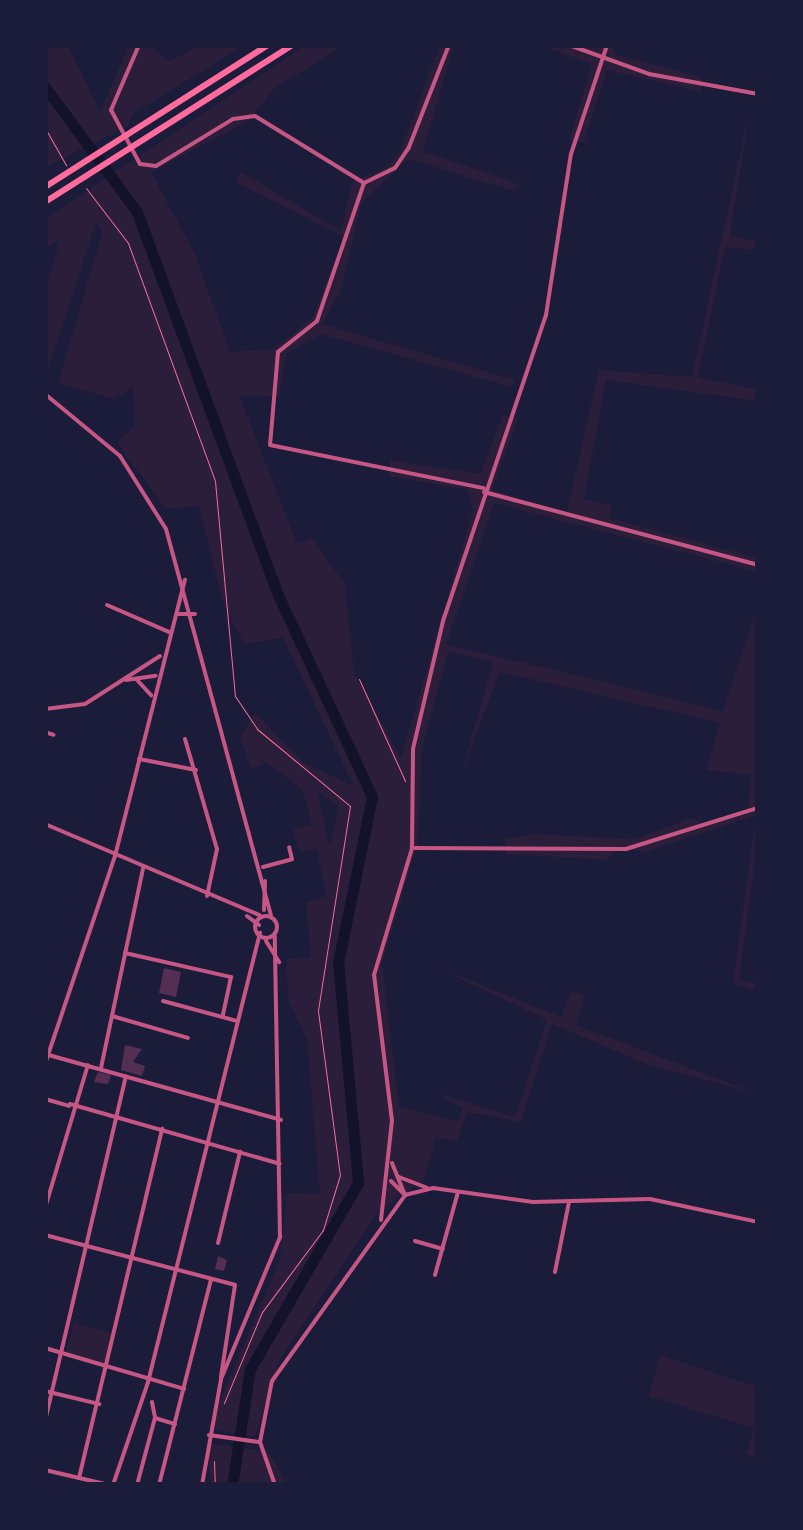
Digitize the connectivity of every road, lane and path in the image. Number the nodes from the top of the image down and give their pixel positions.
1 (139, 45) edge
2 (268, 45) edge
3 (292, 45) edge
4 (449, 45) edge
5 (569, 45) edge
6 (607, 45) edge
7 (603, 56) junction
8 (758, 94) edge
9 (45, 128) edge
10 (73, 179) junction
11 (364, 183) junction
12 (45, 186) edge
13 (45, 202) edge
14 (45, 394) edge
15 (58, 404) junction
16 (45, 406) edge
17 (485, 490) junction
18 (758, 565) edge
19 (185, 580) junction
20 (107, 605) dead end
21 (195, 614) junction
22 (172, 622) junction
23 (168, 632) junction
24 (163, 654) junction
25 (137, 671) junction
26 (156, 676) junction
27 (137, 680) junction
28 (359, 680) dead end
29 (121, 681) junction
30 (152, 698) junction
31 (45, 708) edge
32 (45, 732) edge
33 (54, 735) dead end
34 (185, 739) dead end
35 (139, 759) junction
36 (196, 770) junction
37 (413, 798) junction
38 (758, 808) edge
39 (45, 824) edge
40 (289, 846) dead end
41 (412, 848) junction
42 (115, 856) junction
43 (263, 867) junction
44 (144, 868) junction
45 (265, 876) junction
46 (207, 896) junction
47 (244, 914) junction
48 (261, 914) junction
49 (270, 915) junction
50 (259, 925) junction
51 (260, 934) junction
52 (274, 936) junction
53 (266, 941) junction
54 (125, 954) junction
55 (253, 958) junction
56 (281, 965) junction
57 (163, 1001) dead end
58 (112, 1016) junction
59 (223, 1016) junction
60 (237, 1021) junction
61 (188, 1038) dead end
62 (46, 1054) edge
63 (45, 1064) edge
64 (88, 1065) junction
65 (101, 1068) junction
66 (126, 1076) junction
67 (45, 1099) edge
68 (216, 1100) junction
69 (70, 1105) junction
70 (121, 1118) junction
71 (280, 1120) junction
72 (162, 1129) junction
73 (205, 1141) junction
74 (240, 1152) junction
75 (392, 1162) junction
76 (280, 1164) junction
77 (398, 1174) junction
78 (390, 1176) junction
79 (427, 1188) junction
80 (458, 1192) junction
81 (405, 1195) junction
82 (568, 1202) junction
83 (45, 1208) edge
84 (380, 1220) junction
85 (758, 1222) edge
86 (45, 1235) edge
87 (415, 1242) dead end
88 (218, 1243) dead end
89 (442, 1248) junction
90 (90, 1249) junction
91 (131, 1262) junction
92 (176, 1271) junction
93 (556, 1272) dead end
94 (436, 1276) dead end
95 (211, 1279) junction
96 (45, 1348) edge
97 (62, 1353) junction
98 (107, 1368) junction
99 (221, 1378) junction
100 (148, 1382) junction
101 (184, 1389) junction
102 (45, 1391) edge
103 (52, 1392) junction
104 (152, 1402) dead end
105 (99, 1404) junction
106 (155, 1418) junction
107 (212, 1421) junction
108 (45, 1422) edge
109 (176, 1424) junction
110 (210, 1435) junction
111 (260, 1442) junction
112 (213, 1447) dead end
113 (45, 1470) edge
114 (79, 1478) junction
115 (271, 1478) junction
116 (111, 1485) edge
117 (137, 1485) edge
118 (159, 1485) edge
119 (202, 1485) edge
120 (214, 1485) edge
121 (266, 1485) edge
122 (276, 1485) edge

1 - 11 street
2 - 10 highway
3 - 10 highway
4 - 11 street
5 - 7 street
6 - 7 street
7 - 8 street
7 - 17 street
9 - 10 path
10 - 12 highway
10 - 13 highway
10 - 107 path
11 - 17 street
14 - 15 street
15 - 16 street
15 - 19 street
17 - 18 street
17 - 37 street
19 - 21 street
19 - 22 street
20 - 23 street
21 - 22 street
21 - 43 street
22 - 23 street
23 - 24 street
24 - 25 street
24 - 26 street
25 - 26 street
25 - 29 street
26 - 27 street
26 - 30 street
27 - 29 street
27 - 30 street
28 - 37 path
29 - 31 street
30 - 35 street
32 - 33 street
34 - 36 street
35 - 36 street
35 - 42 street
36 - 46 street
37 - 41 street
38 - 41 street
39 - 42 street
40 - 43 street
41 - 75 street
42 - 44 street
42 - 62 street
43 - 45 street
44 - 46 street
44 - 54 street
45 - 48 street
45 - 49 street
46 - 47 street
47 - 48 street
47 - 50 street
48 - 49 street
48 - 50 street
49 - 52 street
50 - 51 street
51 - 53 street
51 - 55 street
52 - 53 street
52 - 56 street
53 - 55 street
53 - 56 street
54 - 58 street
54 - 59 street
55 - 60 street
56 - 71 street
57 - 59 street
58 - 61 street
58 - 65 street
59 - 60 street
60 - 68 street
62 - 63 street
62 - 64 street
64 - 65 street
64 - 69 street
65 - 66 street
66 - 68 street
66 - 70 street
67 - 69 street
68 - 71 street
68 - 73 street
69 - 70 street
69 - 83 street
70 - 72 street
70 - 90 street
71 - 76 street
72 - 73 street
72 - 91 street
73 - 74 street
73 - 92 street
74 - 76 street
74 - 88 street
75 - 77 street
75 - 78 street
76 - 99 street
77 - 79 street
77 - 81 street
78 - 81 street
78 - 84 street
79 - 80 street
79 - 81 street
80 - 82 street
80 - 89 street
81 - 84 street
82 - 85 street
82 - 93 street
84 - 111 street
86 - 90 street
87 - 89 street
89 - 94 street
90 - 91 street
90 - 97 street
91 - 92 street
91 - 98 street
92 - 95 street
92 - 100 street
95 - 99 street
95 - 101 street
96 - 97 street
97 - 98 street
97 - 103 street
98 - 100 street
98 - 105 street
99 - 107 street
100 - 101 street
100 - 116 street
101 - 109 street
102 - 103 street
103 - 105 street
103 - 108 street
104 - 106 street
105 - 114 street
106 - 109 street
106 - 117 street
107 - 110 street
109 - 118 street
110 - 111 street
110 - 119 street
111 - 115 street
112 - 120 path
113 - 114 street
114 - 116 street
115 - 121 street
115 - 122 street

